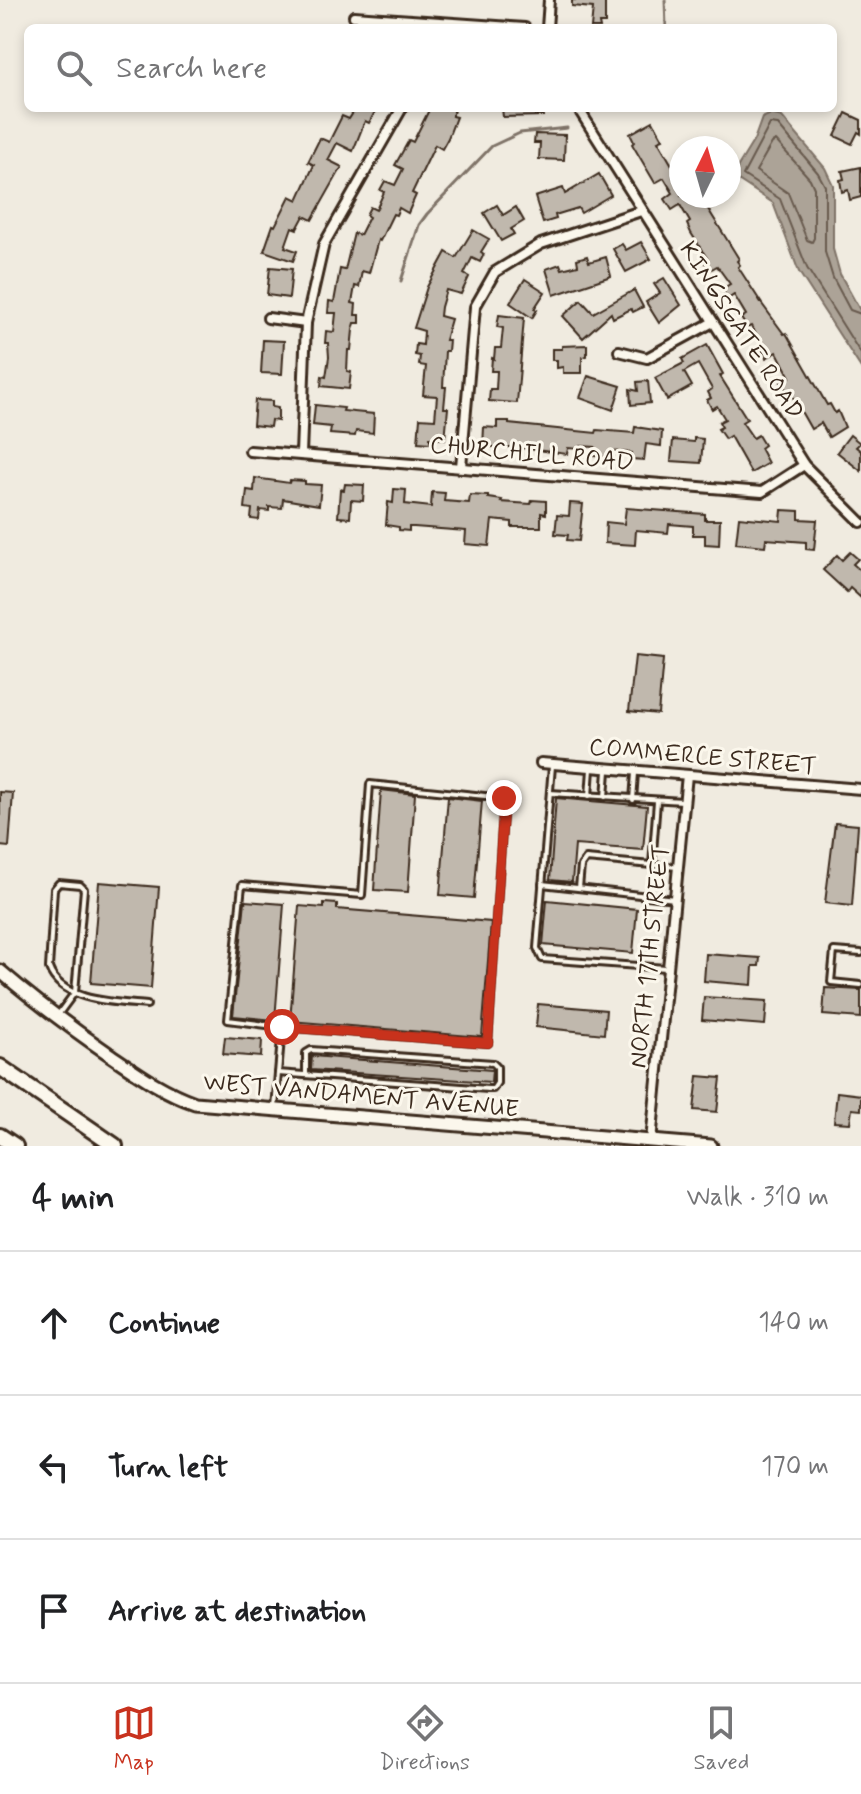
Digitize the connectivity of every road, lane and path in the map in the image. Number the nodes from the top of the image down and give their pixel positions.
1 (549, 0) edge
2 (354, 16) dead end
3 (411, 24) edge
4 (547, 24) edge
5 (400, 112) edge
6 (580, 112) edge
7 (641, 211) junction
8 (268, 318) dead end
9 (713, 322) junction
10 (306, 323) junction
11 (619, 351) dead end
12 (250, 451) dead end
13 (301, 454) junction
14 (804, 465) junction
15 (461, 467) junction
16 (861, 522) edge
17 (541, 763) dead end
18 (552, 764) junction
19 (591, 767) junction
20 (607, 768) junction
21 (635, 771) junction
22 (687, 775) junction
23 (861, 789) edge
24 (550, 793) junction
25 (589, 796) junction
26 (605, 797) junction
27 (633, 800) junction
28 (657, 801) junction
29 (684, 801) junction
30 (652, 865) junction
31 (678, 867) junction
32 (542, 884) junction
33 (579, 888) junction
34 (675, 899) junction
35 (861, 953) edge
36 (668, 968) junction
37 (0, 971) edge
38 (861, 985) edge
39 (75, 992) junction
40 (147, 1005) dead end
41 (56, 1017) junction
42 (282, 1027) junction
43 (0, 1054) edge
44 (0, 1067) edge
45 (278, 1073) junction
46 (306, 1075) junction
47 (39, 1094) junction
48 (275, 1111) junction
49 (0, 1136) edge
50 (651, 1141) junction
51 (604, 1142) edge
52 (15, 1146) edge
53 (115, 1146) edge
54 (711, 1146) edge

1 - 4 street
2 - 3 street
5 - 10 street
6 - 7 street, KINGSGATE ROAD
7 - 9 street, KINGSGATE ROAD
7 - 15 street
8 - 10 street
9 - 11 street
9 - 14 street, KINGSGATE ROAD
10 - 13 street
12 - 13 street, CHURCHILL ROAD
13 - 15 street, CHURCHILL ROAD
14 - 15 street, CHURCHILL ROAD
14 - 16 street, KINGSGATE ROAD
17 - 18 street, COMMERCE STREET
18 - 19 street, COMMERCE STREET
18 - 24 lane
19 - 20 street, COMMERCE STREET
19 - 25 lane
20 - 21 street, COMMERCE STREET
20 - 26 lane
21 - 22 street, COMMERCE STREET
21 - 27 lane
22 - 23 street, COMMERCE STREET
22 - 29 street, NORTH 17TH STREET
24 - 25 lane
24 - 32 lane
25 - 26 lane
26 - 27 lane
27 - 28 lane
28 - 29 lane
28 - 30 lane
29 - 31 street, NORTH 17TH STREET
30 - 31 lane
30 - 33 lane
31 - 34 street, NORTH 17TH STREET
32 - 33 lane
32 - 36 lane
33 - 34 lane
34 - 36 street, NORTH 17TH STREET
35 - 38 lane
36 - 50 street, NORTH 17TH STREET
37 - 41 street, WEST VANDAMENT AVENUE
39 - 39 lane
39 - 40 lane
39 - 41 lane
41 - 48 street, WEST VANDAMENT AVENUE
42 - 42 lane
42 - 45 lane
43 - 47 highway
44 - 47 highway
45 - 46 lane
45 - 48 lane
46 - 46 lane
47 - 53 highway
48 - 51 street, WEST VANDAMENT AVENUE
49 - 52 highway
50 - 51 street, WEST VANDAMENT AVENUE
50 - 54 street, WEST VANDAMENT AVENUE

